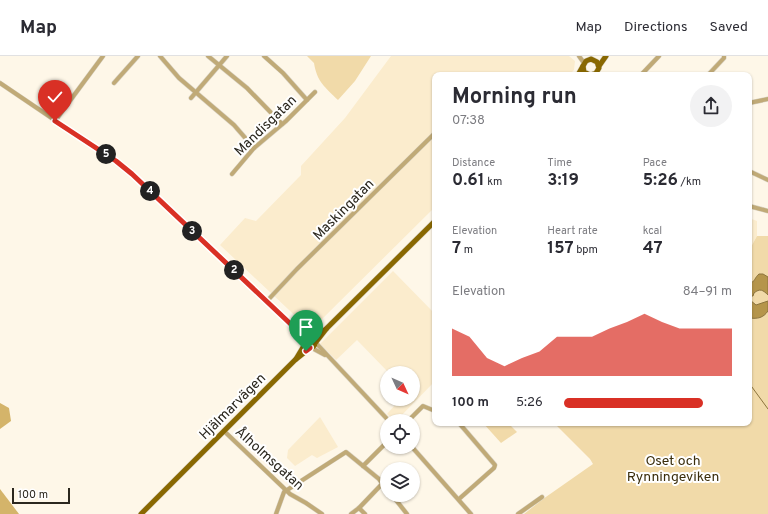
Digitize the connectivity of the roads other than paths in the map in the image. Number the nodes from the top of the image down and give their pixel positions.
1 (103, 56) edge
2 (138, 56) edge
3 (160, 56) edge
4 (208, 56) edge
5 (227, 56) edge
6 (264, 56) edge
7 (579, 56) edge
8 (599, 56) edge
9 (606, 56) edge
10 (659, 56) edge
11 (724, 56) edge
12 (590, 58) edge
13 (219, 65) junction
14 (583, 65) junction
15 (599, 70) edge
16 (580, 72) edge
17 (584, 72) edge
18 (644, 72) edge
19 (711, 72) edge
20 (0, 83) edge
21 (114, 83) dead end
22 (315, 92) dead end
23 (196, 93) junction
24 (191, 98) dead end
25 (768, 99) edge
26 (307, 100) junction
27 (752, 102) edge
28 (55, 121) junction
29 (282, 124) junction
30 (432, 136) edge
31 (254, 148) junction
32 (752, 172) edge
33 (232, 174) dead end
34 (768, 180) edge
35 (752, 207) edge
36 (768, 211) edge
37 (432, 224) edge
38 (266, 301) junction
39 (298, 331) junction
40 (313, 341) junction
41 (305, 343) junction
42 (311, 348) junction
43 (326, 355) junction
44 (295, 360) junction
45 (432, 410) edge
46 (382, 414) edge
47 (415, 414) edge
48 (462, 426) edge
49 (224, 431) junction
50 (380, 449) edge
51 (418, 454) edge
52 (363, 466) junction
53 (380, 481) edge
54 (380, 486) edge
55 (286, 490) junction
56 (542, 497) dead end
57 (459, 499) junction
58 (398, 502) edge
59 (359, 508) junction
60 (141, 514) edge
61 (276, 514) edge
62 (322, 514) edge
63 (351, 514) edge
64 (365, 514) edge
65 (408, 514) edge
66 (471, 514) edge
67 (518, 514) edge

1 - 28 street
2 - 21 street
3 - 23 street
4 - 13 street
5 - 13 street
6 - 26 street
7 - 14 street
8 - 12 main road
9 - 15 main road
10 - 18 street
11 - 19 street
12 - 14 main road
12 - 15 main road
13 - 23 street
13 - 29 street
14 - 16 main road
14 - 17 main road
20 - 28 street
22 - 26 street, Mandisgatan
23 - 24 street
23 - 31 street
25 - 27 street
26 - 29 street, Mandisgatan
28 - 38 street
29 - 31 street, Mandisgatan
30 - 38 street, Maskingatan
31 - 33 street, Mandisgatan
32 - 34 street
35 - 36 street
37 - 40 main road
38 - 39 street
39 - 40 street
39 - 41 street
40 - 41 main road
40 - 42 main road
40 - 43 street
41 - 42 main road
41 - 44 main road, Hjälmarvägen
42 - 43 street
42 - 44 main road, Hjälmarvägen
43 - 46 street
44 - 49 main road, Hjälmarvägen
45 - 47 street
48 - 57 street
49 - 55 street, Ålholmsgatan
49 - 60 main road, Hjälmarvägen
50 - 52 street
51 - 57 street
52 - 53 street
52 - 55 street
54 - 59 street
55 - 61 street
55 - 62 street, Ålholmsgatan
56 - 67 street
57 - 66 street
58 - 65 street
59 - 63 street
59 - 64 street

